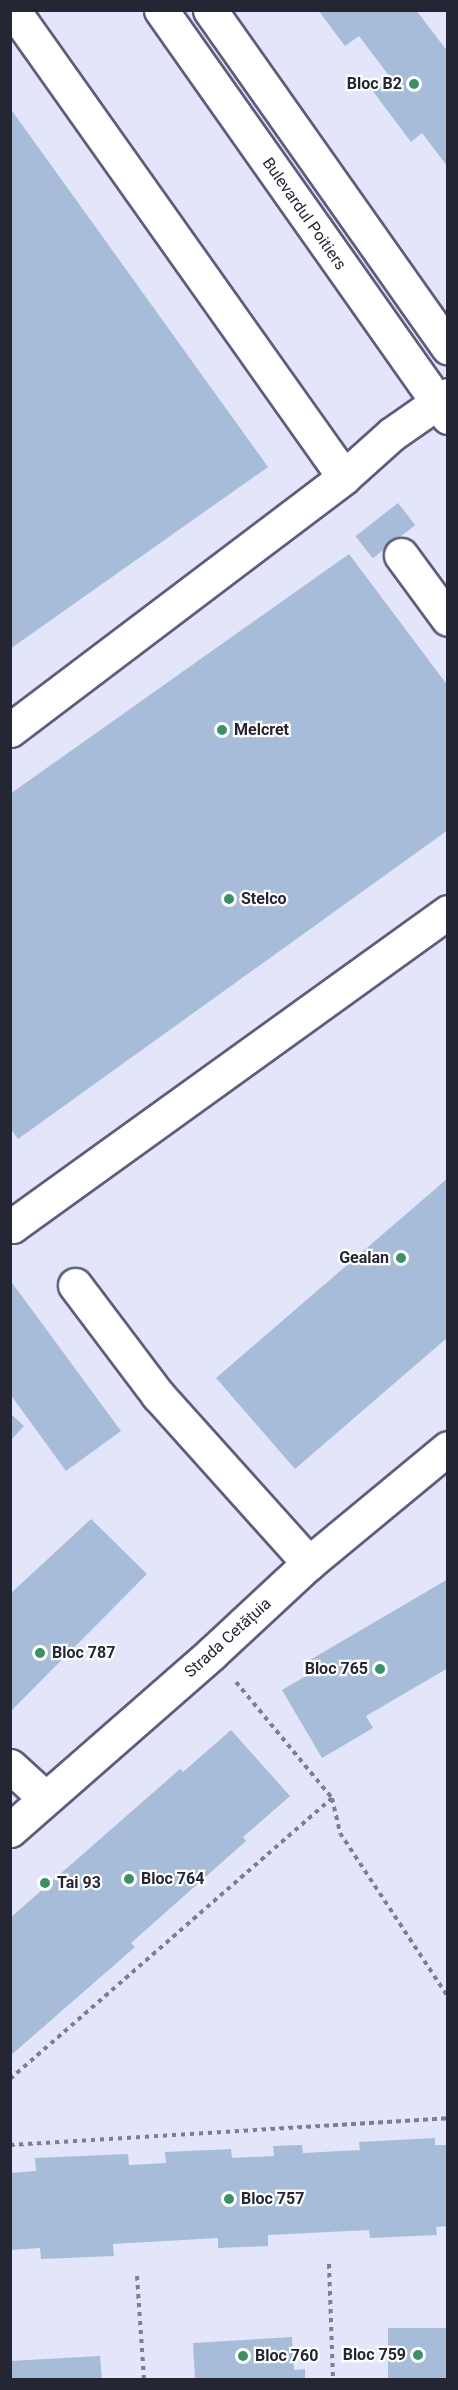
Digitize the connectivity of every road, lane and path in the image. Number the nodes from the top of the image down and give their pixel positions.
1 (13, 10) edge
2 (161, 10) edge
3 (210, 10) edge
4 (447, 347) edge
5 (444, 404) edge
6 (344, 477) junction
7 (401, 555) dead end
8 (447, 619) edge
9 (10, 730) edge
10 (447, 912) edge
11 (10, 1224) edge
12 (75, 1285) dead end
13 (447, 1448) edge
14 (309, 1563) junction
15 (212, 1653) junction
16 (10, 1766) edge
17 (45, 1798) junction
18 (332, 1798) junction
19 (10, 1830) edge
20 (447, 1997) edge
21 (10, 2079) edge
22 (447, 2118) edge
23 (10, 2145) edge
24 (329, 2264) dead end
25 (137, 2276) dead end
26 (144, 2379) edge
27 (333, 2379) edge

1 - 6 main road
2 - 5 main road, Bulevardul Poitiers
3 - 4 main road
5 - 6 main road
6 - 9 main road
7 - 8 main road
10 - 11 main road
12 - 14 main road
13 - 14 main road, Strada Cetățuia
14 - 15 main road, Strada Cetățuia
15 - 17 main road, Strada Cetățuia
15 - 18 path
16 - 17 main road
17 - 19 main road, Strada Cetățuia
18 - 20 path
18 - 21 path
22 - 23 path
24 - 27 path
25 - 26 path

